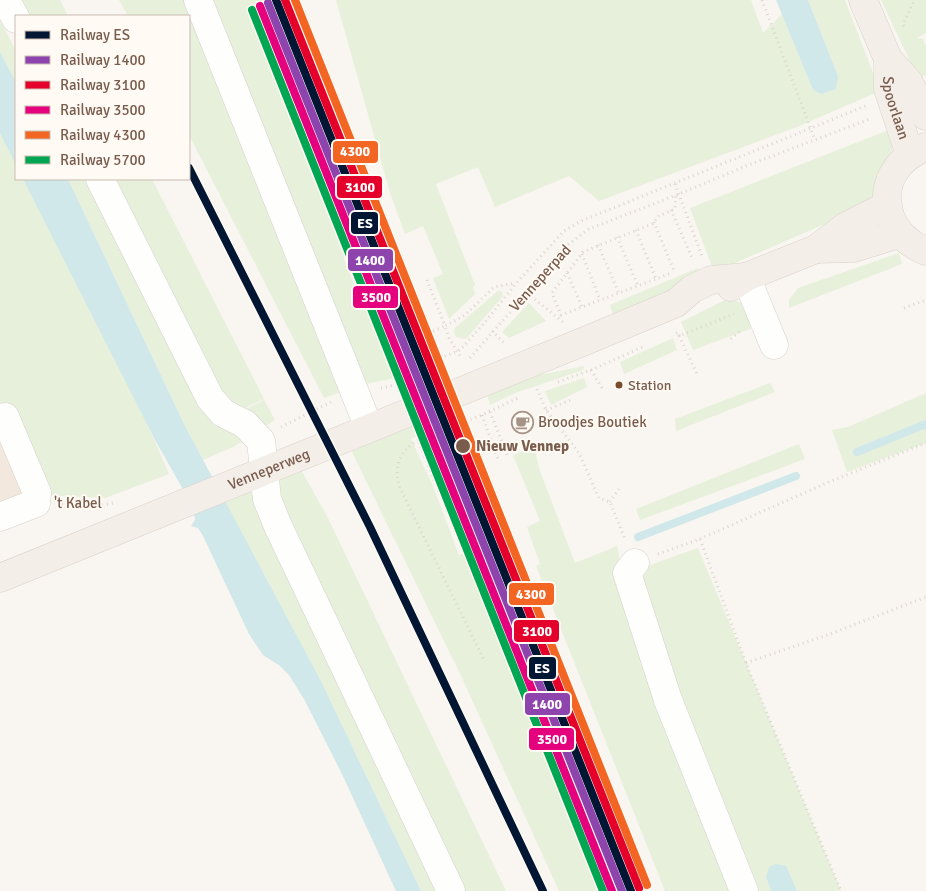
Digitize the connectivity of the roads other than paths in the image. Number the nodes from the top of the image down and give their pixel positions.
1 (6, 0) edge
2 (198, 0) edge
3 (863, 0) edge
4 (15, 17) edge
5 (888, 60) junction
6 (926, 116) edge
7 (918, 150) edge
8 (101, 180) edge
9 (888, 206) junction
10 (900, 234) junction
11 (816, 249) junction
12 (926, 252) edge
13 (746, 277) junction
14 (676, 303) junction
15 (774, 346) dead end
16 (5, 417) dead end
17 (369, 428) junction
18 (255, 474) junction
19 (0, 517) edge
20 (635, 563) road end
21 (0, 578) edge
22 (451, 891) edge
23 (744, 891) edge

1 - 4 street
2 - 17 street
3 - 5 main road, Spoorlaan
5 - 6 main road, Spoorlaan
5 - 7 main road, Spoorlaan
7 - 9 main road
8 - 18 street
9 - 10 main road
9 - 11 main road, Venneperweg
10 - 11 main road, Venneperweg
10 - 12 main road
11 - 13 main road, Venneperweg
13 - 14 main road, Venneperweg
13 - 14 main road, Venneperweg
13 - 15 street
14 - 17 main road, Venneperweg
16 - 19 street, 't Kabel
17 - 18 main road, Venneperweg
18 - 21 main road, Venneperweg
18 - 22 street
20 - 23 street

